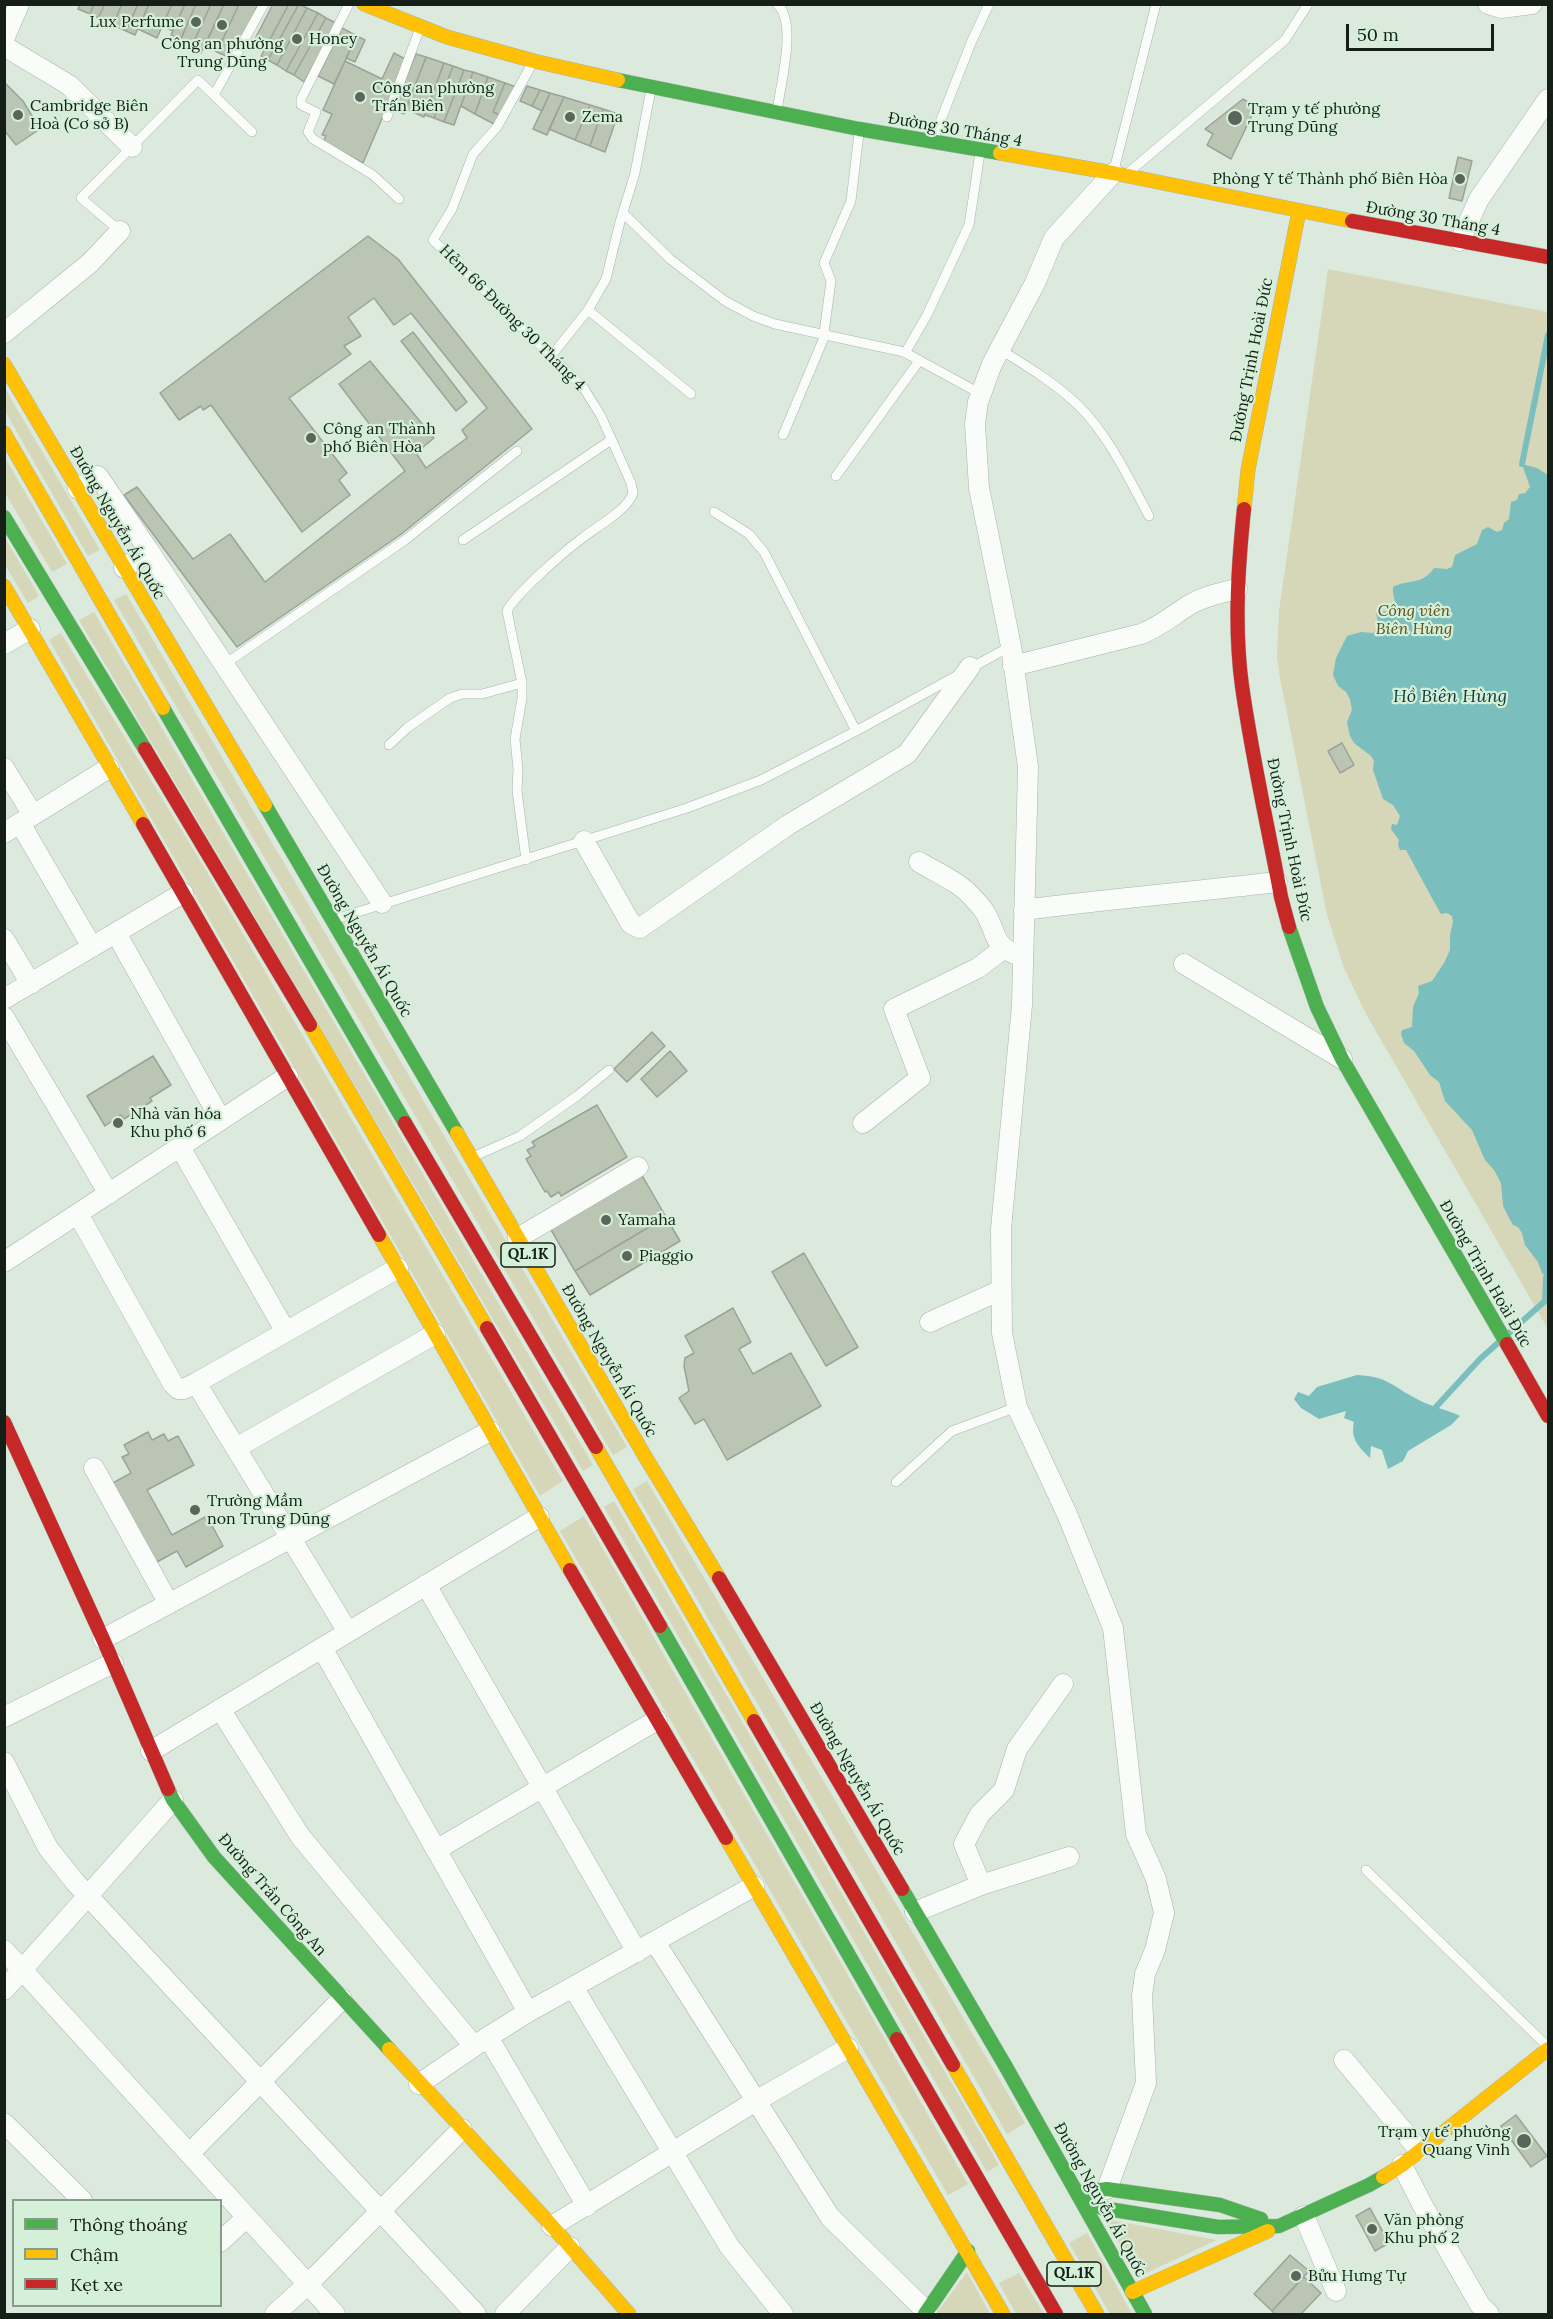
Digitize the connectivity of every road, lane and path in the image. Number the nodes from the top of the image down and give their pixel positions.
1 (19, 4) edge
2 (264, 4) edge
3 (349, 4) edge
4 (364, 4) edge
5 (777, 4) edge
6 (989, 4) edge
7 (1156, 4) edge
8 (1308, 4) edge
9 (1488, 4) edge
10 (1533, 4) edge
11 (1546, 4) edge
12 (420, 28) junction
13 (4, 39) edge
14 (4, 46) edge
15 (534, 61) junction
16 (651, 88) junction
17 (214, 95) junction
18 (1548, 99) edge
19 (776, 113) junction
20 (387, 117) dead end
21 (859, 129) junction
22 (252, 132) dead end
23 (932, 143) junction
24 (132, 147) junction
25 (981, 151) junction
26 (1119, 174) junction
27 (399, 199) dead end
28 (1299, 211) junction
29 (623, 213) junction
30 (120, 231) joint
31 (1461, 241) junction
32 (1548, 257) edge
33 (588, 310) junction
34 (4, 333) edge
35 (824, 334) junction
36 (999, 349) junction
37 (905, 353) junction
38 (552, 355) junction
39 (920, 361) junction
40 (4, 364) edge
41 (691, 394) dead end
42 (981, 394) junction
43 (4, 433) edge
44 (783, 435) dead end
45 (611, 440) junction
46 (517, 451) dead end
47 (836, 476) dead end
48 (78, 489) junction
49 (714, 512) dead end
50 (1149, 516) dead end
51 (4, 517) edge
52 (463, 540) dead end
53 (149, 551) junction
54 (124, 568) junction
55 (4, 586) edge
56 (1237, 589) junction
57 (90, 591) junction
58 (50, 616) junction
59 (4, 644) edge
60 (1011, 646) junction
61 (225, 664) junction
62 (1013, 666) junction
63 (970, 667) junction
64 (522, 683) junction
65 (856, 731) junction
66 (389, 745) dead end
67 (4, 768) edge
68 (109, 768) junction
69 (19, 824) edge
70 (584, 841) junction
71 (526, 860) junction
72 (919, 862) dead end
73 (1277, 882) junction
74 (183, 893) junction
75 (382, 903) junction
76 (1024, 910) junction
77 (333, 920) junction
78 (117, 933) junction
79 (4, 939) edge
80 (92, 947) junction
81 (1004, 949) junction
82 (1023, 958) junction
83 (1184, 964) dead end
84 (31, 984) junction
85 (4, 999) edge
86 (4, 1017) edge
87 (1342, 1059) junction
88 (609, 1070) dead end
89 (288, 1076) junction
90 (221, 1120) junction
91 (863, 1123) dead end
92 (180, 1147) junction
93 (472, 1158) junction
94 (638, 1167) dead end
95 (109, 1194) junction
96 (78, 1214) junction
97 (518, 1238) junction
98 (4, 1262) edge
99 (398, 1268) junction
100 (1001, 1290) junction
101 (930, 1322) dead end
102 (286, 1332) junction
103 (435, 1334) junction
104 (196, 1383) junction
105 (1017, 1407) junction
106 (1548, 1416) edge
107 (4, 1422) edge
108 (490, 1431) junction
109 (236, 1448) junction
110 (94, 1468) dead end
111 (896, 1482) dead end
112 (598, 1485) junction
113 (544, 1514) junction
114 (291, 1538) junction
115 (426, 1585) junction
116 (169, 1604) junction
117 (348, 1632) junction
118 (103, 1639) junction
119 (322, 1648) junction
120 (113, 1663) junction
121 (1063, 1683) dead end
122 (220, 1709) junction
123 (4, 1717) edge
124 (657, 1720) junction
125 (151, 1751) junction
126 (4, 1762) edge
127 (542, 1787) junction
128 (173, 1800) junction
129 (436, 1850) junction
130 (1070, 1857) dead end
131 (1366, 1870) dead end
132 (981, 1885) junction
133 (754, 1886) junction
134 (89, 1897) junction
135 (915, 1912) junction
136 (655, 1942) junction
137 (4, 1950) edge
138 (637, 1952) junction
139 (23, 1971) junction
140 (573, 1987) junction
141 (4, 1990) edge
142 (342, 1999) junction
143 (528, 2012) junction
144 (481, 2041) junction
145 (848, 2048) junction
146 (1548, 2048) edge
147 (1344, 2060) dead end
148 (260, 2081) junction
149 (419, 2084) junction
150 (756, 2101) junction
151 (4, 2123) edge
152 (462, 2129) junction
153 (1419, 2150) junction
154 (673, 2153) junction
155 (189, 2154) junction
156 (1402, 2165) junction
157 (1107, 2189) junction
158 (1072, 2195) junction
159 (81, 2199) edge
160 (587, 2206) junction
161 (380, 2212) junction
162 (1035, 2215) junction
163 (1304, 2216) junction
164 (247, 2217) junction
165 (552, 2226) junction
166 (1279, 2226) junction
167 (1003, 2233) junction
168 (222, 2240) edge
169 (570, 2247) junction
170 (973, 2249) junction
171 (307, 2285) junction
172 (1335, 2290) dead end
173 (1132, 2292) junction
174 (926, 2313) edge
175 (274, 2314) edge
176 (335, 2314) edge
177 (476, 2314) edge
178 (505, 2314) edge
179 (629, 2314) edge
180 (783, 2314) edge
181 (1004, 2314) edge
182 (1056, 2314) edge
183 (1097, 2314) edge
184 (1145, 2314) edge
185 (1489, 2314) edge

1 - 13 street
2 - 17 lane
3 - 27 lane
4 - 12 main road, Đường 30 Tháng 4
5 - 19 lane
6 - 23 lane
7 - 26 lane
8 - 26 lane
9 - 10 street
10 - 11 street
12 - 15 main road, Đường 30 Tháng 4
12 - 20 lane
14 - 24 street
15 - 16 main road, Đường 30 Tháng 4
15 - 38 lane, Hẻm 66 Đường 30 Tháng 4
16 - 19 main road, Đường 30 Tháng 4
16 - 29 lane
17 - 22 lane
17 - 24 lane
18 - 31 street
19 - 21 main road, Đường 30 Tháng 4
21 - 23 main road, Đường 30 Tháng 4
21 - 35 lane
23 - 25 main road, Đường 30 Tháng 4
24 - 30 lane
25 - 26 main road, Đường 30 Tháng 4
25 - 37 lane
26 - 28 main road, Đường 30 Tháng 4
26 - 36 street
28 - 31 main road, Đường 30 Tháng 4
28 - 56 main road, Đường Trịnh Hoài Đức
29 - 33 lane
29 - 35 lane
30 - 34 street
31 - 32 main road, Đường 30 Tháng 4
33 - 38 lane
33 - 41 lane
35 - 37 lane
35 - 44 lane
36 - 42 street
36 - 50 lane
37 - 39 lane
38 - 45 lane, Hẻm 66 Đường 30 Tháng 4
39 - 42 lane
39 - 47 lane
40 - 48 main road, Đường Nguyễn Ái Quốc / QL.1K
42 - 60 street
43 - 57 main road, QL.1K
45 - 52 lane
45 - 64 lane, Hẻm 66 Đường 30 Tháng 4
46 - 61 lane
48 - 53 street
48 - 54 main road, Đường Nguyễn Ái Quốc / QL.1K
49 - 65 lane
51 - 58 main road, QL.1K
53 - 54 street
53 - 61 street
54 - 57 main road
54 - 77 main road, Đường Nguyễn Ái Quốc / QL.1K
55 - 58 main road, QL.1K
56 - 62 street
56 - 73 main road, Đường Trịnh Hoài Đức
57 - 112 main road, QL.1K
58 - 59 street
58 - 68 main road, QL.1K
58 - 112 main road, QL.1K
60 - 62 street
60 - 63 lane
61 - 75 street
62 - 76 street
63 - 65 lane
63 - 70 street
64 - 66 lane
64 - 71 lane, Hẻm 66 Đường 30 Tháng 4
65 - 70 lane
67 - 69 street
68 - 69 street
68 - 74 main road, QL.1K
69 - 80 street
70 - 71 lane
71 - 75 lane
72 - 81 street
73 - 76 street
73 - 87 main road, Đường Trịnh Hoài Đức
74 - 78 street
74 - 89 main road, QL.1K
75 - 77 lane
76 - 82 street
77 - 93 main road, Đường Nguyễn Ái Quốc / QL.1K
78 - 80 street
78 - 90 street
79 - 84 street
80 - 84 street
81 - 82 street
81 - 91 street
82 - 100 street
83 - 87 street
84 - 85 street
86 - 95 street
87 - 106 main road, Đường Trịnh Hoài Đức
88 - 93 lane
89 - 90 street
89 - 99 main road, QL.1K
90 - 92 street
92 - 95 street
92 - 102 street
93 - 97 main road, Đường Nguyễn Ái Quốc / QL.1K
94 - 97 street
95 - 96 street
96 - 98 street
96 - 104 street
97 - 135 main road, Đường Nguyễn Ái Quốc / QL.1K
99 - 102 street
99 - 103 main road, QL.1K
100 - 101 street
100 - 105 street
102 - 104 street
103 - 108 main road, QL.1K
103 - 109 street
104 - 109 street
105 - 111 lane
105 - 157 street
107 - 118 main road, Đường Trần Công An
108 - 113 main road, QL.1K
108 - 114 street
109 - 114 street
110 - 116 street
112 - 162 main road, QL.1K
112 - 167 main road, QL.1K
113 - 115 street
113 - 124 main road, QL.1K
114 - 116 street
114 - 117 street
115 - 117 street
115 - 127 street
116 - 118 street
117 - 119 street
118 - 120 main road, Đường Trần Công An
119 - 122 street
119 - 129 street
120 - 123 street
120 - 125 main road, Đường Trần Công An
121 - 132 street
122 - 125 street
122 - 144 street
124 - 127 street
124 - 133 main road, QL.1K
125 - 128 main road, Đường Trần Công An
126 - 134 street
127 - 129 street
127 - 138 street
128 - 134 street
128 - 142 main road, Đường Trần Công An
129 - 143 street
130 - 132 street
131 - 146 lane
132 - 135 street
133 - 136 street
133 - 145 main road, QL.1K
134 - 139 street
134 - 148 street
135 - 158 main road, Đường Nguyễn Ái Quốc / QL.1K
136 - 138 street
136 - 150 street
137 - 139 street
138 - 140 street
139 - 141 street
139 - 155 street
140 - 143 street
140 - 154 street
142 - 148 street
142 - 149 main road, Đường Trần Công An
143 - 144 street
144 - 149 street
144 - 160 street
145 - 150 street
145 - 170 main road, QL.1K
146 - 153 main road
147 - 153 street
148 - 155 street
148 - 161 street
149 - 152 main road, Đường Trần Công An
150 - 154 street
150 - 174 street
151 - 159 street
152 - 161 street
152 - 165 main road, Đường Trần Công An
153 - 156 main road
154 - 160 street
154 - 180 street
155 - 164 street
156 - 163 main road
156 - 185 street
157 - 158 main road
157 - 166 main road
158 - 166 main road
158 - 173 main road, Đường Nguyễn Ái Quốc / QL.1K
160 - 165 street
161 - 171 street
161 - 177 street
162 - 167 main road
162 - 183 main road, QL.1K
163 - 166 main road
163 - 172 street
164 - 168 street
164 - 171 street
165 - 169 main road, Đường Trần Công An
166 - 173 main road
167 - 182 main road, QL.1K
169 - 178 street
169 - 179 main road, Đường Trần Công An
170 - 174 main road
170 - 181 main road, QL.1K
171 - 175 street
171 - 176 street
173 - 184 main road, Đường Nguyễn Ái Quốc / QL.1K

